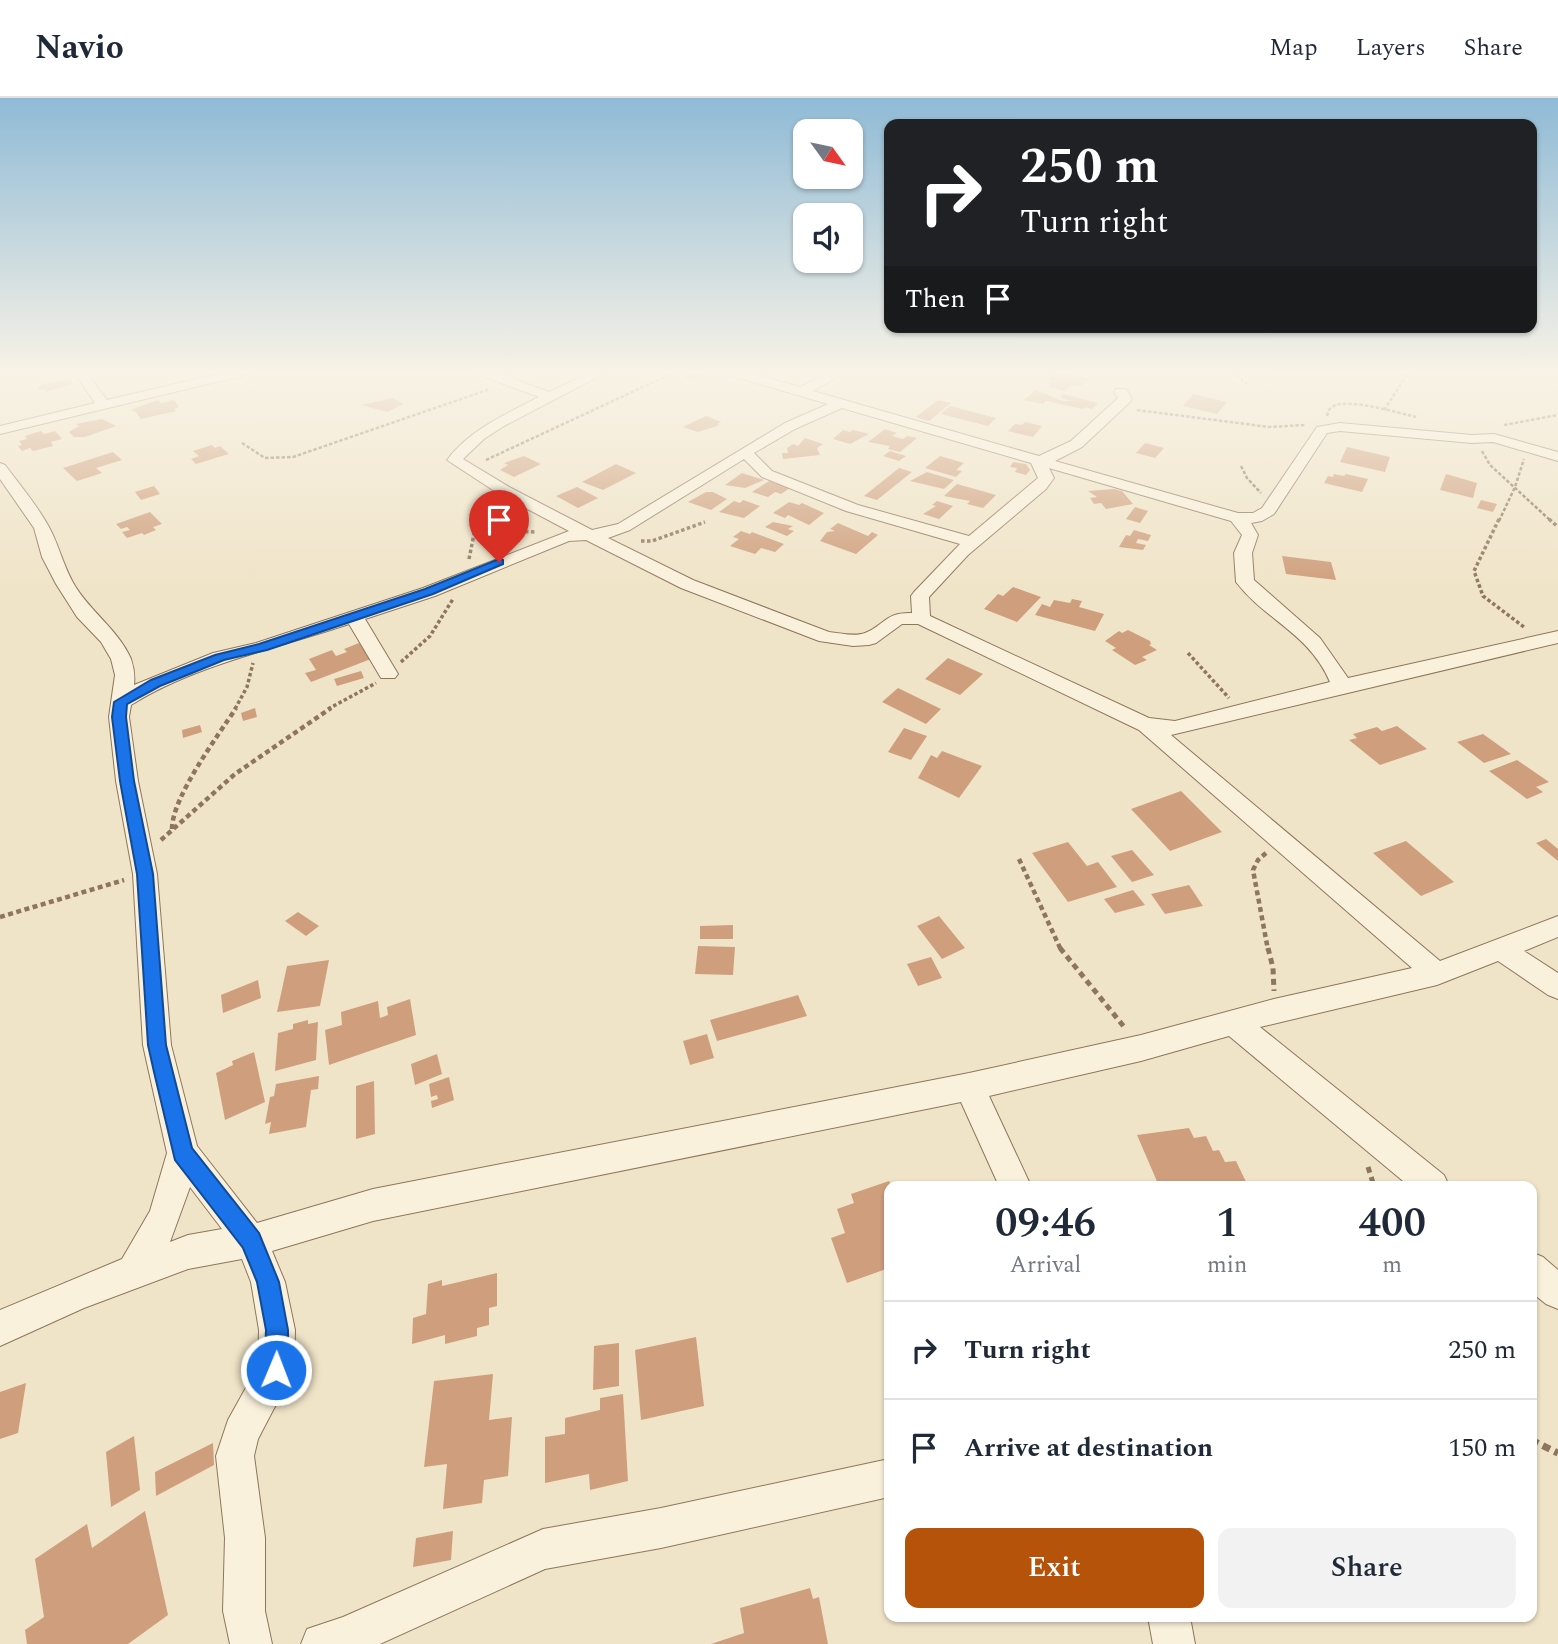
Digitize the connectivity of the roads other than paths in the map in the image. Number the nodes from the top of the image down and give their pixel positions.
1 (469, 444) edge
2 (759, 444) edge
3 (982, 444) edge
4 (1079, 444) edge
5 (1312, 444) edge
6 (1515, 444) edge
7 (745, 452) junction
8 (1551, 455) edge
9 (1038, 461) junction
10 (0, 468) edge
11 (1237, 519) junction
12 (591, 536) junction
13 (971, 542) junction
14 (354, 617) junction
15 (921, 619) junction
16 (1550, 638) edge
17 (1330, 661) junction
18 (388, 674) road end
19 (1383, 676) junction
20 (1342, 686) junction
21 (121, 702) junction
22 (1145, 724) junction
23 (1185, 725) junction
24 (1174, 747) junction
25 (1558, 926) edge
26 (1501, 949) junction
27 (1437, 974) junction
28 (1558, 987) edge
29 (1235, 1024) junction
30 (969, 1087) junction
31 (183, 1153) junction
32 (1013, 1181) edge
33 (1427, 1181) edge
34 (251, 1241) junction
35 (134, 1272) junction
36 (1537, 1274) edge
37 (1558, 1292) edge
38 (0, 1328) edge
39 (884, 1479) edge
40 (1170, 1622) edge
41 (251, 1644) edge
42 (322, 1644) edge
43 (1174, 1644) edge

1 - 12 street
2 - 7 street
3 - 9 street
4 - 9 street
5 - 11 street
6 - 8 street
7 - 12 street
7 - 13 street
9 - 11 street
9 - 13 street
10 - 21 street
11 - 17 street
12 - 14 street
12 - 15 street
13 - 15 street
14 - 18 street
14 - 21 street
15 - 22 street
16 - 19 street
17 - 19 street
17 - 20 street
19 - 20 street
20 - 23 street
21 - 31 street
22 - 23 street
22 - 24 street
23 - 24 street
24 - 27 street
25 - 26 street
26 - 27 street
26 - 28 street
27 - 29 street
29 - 30 street
29 - 33 street
30 - 32 street
30 - 34 street
31 - 34 street
31 - 35 street
34 - 35 street
34 - 41 street
35 - 38 street
36 - 37 street
39 - 42 street
40 - 43 street

